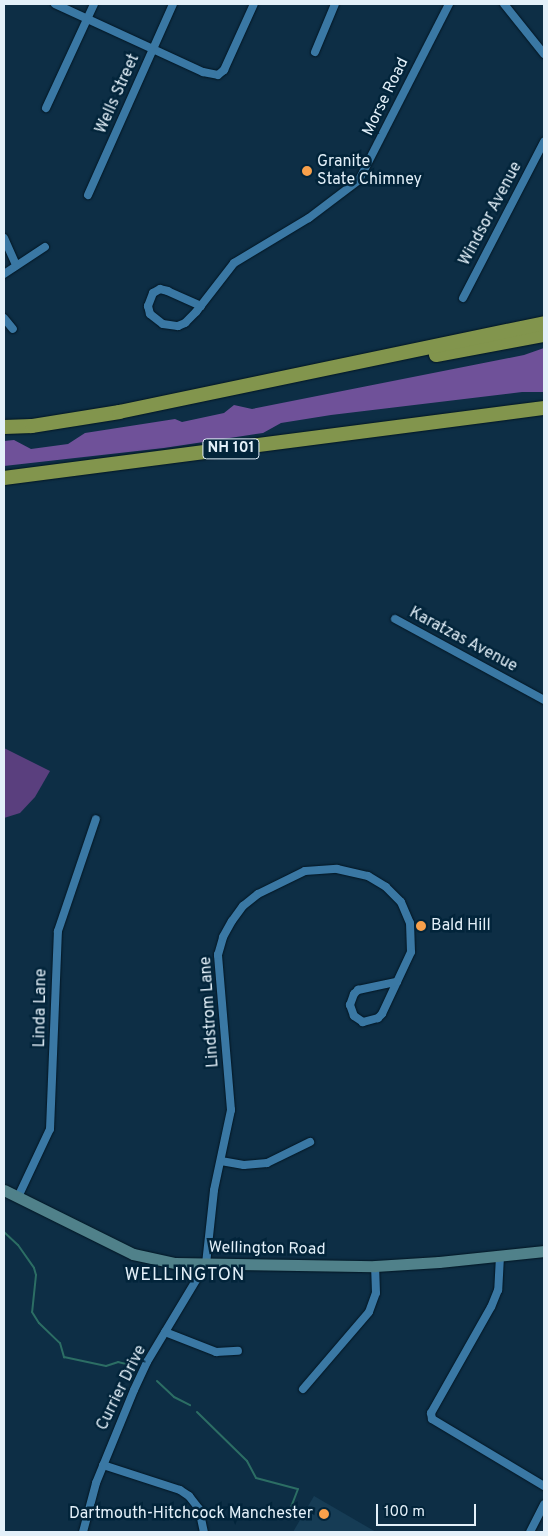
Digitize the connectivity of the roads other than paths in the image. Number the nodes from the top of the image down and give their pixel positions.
1 (55, 4) edge
2 (94, 4) edge
3 (173, 4) edge
4 (254, 4) edge
5 (335, 4) edge
6 (449, 4) edge
7 (504, 4) edge
8 (88, 19) junction
9 (153, 49) junction
10 (315, 52) dead end
11 (544, 54) edge
12 (46, 108) dead end
13 (544, 142) edge
14 (88, 195) dead end
15 (4, 238) edge
16 (44, 248) dead end
17 (16, 264) junction
18 (4, 274) edge
19 (463, 298) dead end
20 (202, 306) junction
21 (4, 318) edge
22 (544, 323) edge
23 (13, 329) dead end
24 (544, 334) edge
25 (292, 377) junction
26 (544, 408) edge
27 (4, 427) edge
28 (4, 478) edge
29 (395, 619) dead end
30 (544, 700) edge
31 (96, 819) dead end
32 (396, 982) junction
33 (310, 1142) dead end
34 (221, 1161) junction
35 (4, 1190) edge
36 (18, 1197) junction
37 (544, 1251) edge
38 (500, 1256) junction
39 (206, 1264) junction
40 (375, 1266) junction
41 (165, 1332) junction
42 (238, 1351) dead end
43 (303, 1389) dead end
44 (103, 1465) junction
45 (544, 1486) edge
46 (544, 1504) edge
47 (82, 1532) edge
48 (204, 1532) edge
49 (530, 1532) edge

1 - 8 street
2 - 8 street
3 - 9 street, Wells Street
4 - 9 street
5 - 10 street
6 - 20 street, Morse Road
7 - 11 street
8 - 9 street
8 - 12 street
9 - 14 street, Wells Street
13 - 19 street, Windsor Avenue
15 - 17 street
16 - 17 street
17 - 18 street
20 - 20 street, Morse Road
21 - 23 street
22 - 25 highway
24 - 25 highway
25 - 27 highway
26 - 28 highway, NH 101
29 - 30 street, Karatzas Avenue
31 - 36 street, Linda Lane
32 - 32 street, Lindstrom Lane
32 - 34 street, Lindstrom Lane
33 - 34 street
34 - 39 street, Lindstrom Lane
35 - 36 main road, Wellington Road
36 - 39 main road, Wellington Road
37 - 38 main road, Wellington Road
38 - 40 main road, Wellington Road
38 - 45 street
39 - 40 main road, Wellington Road
39 - 41 street, Currier Drive
40 - 43 street
41 - 42 street
41 - 44 street, Currier Drive
44 - 47 street, Currier Drive
44 - 48 street
46 - 49 street

